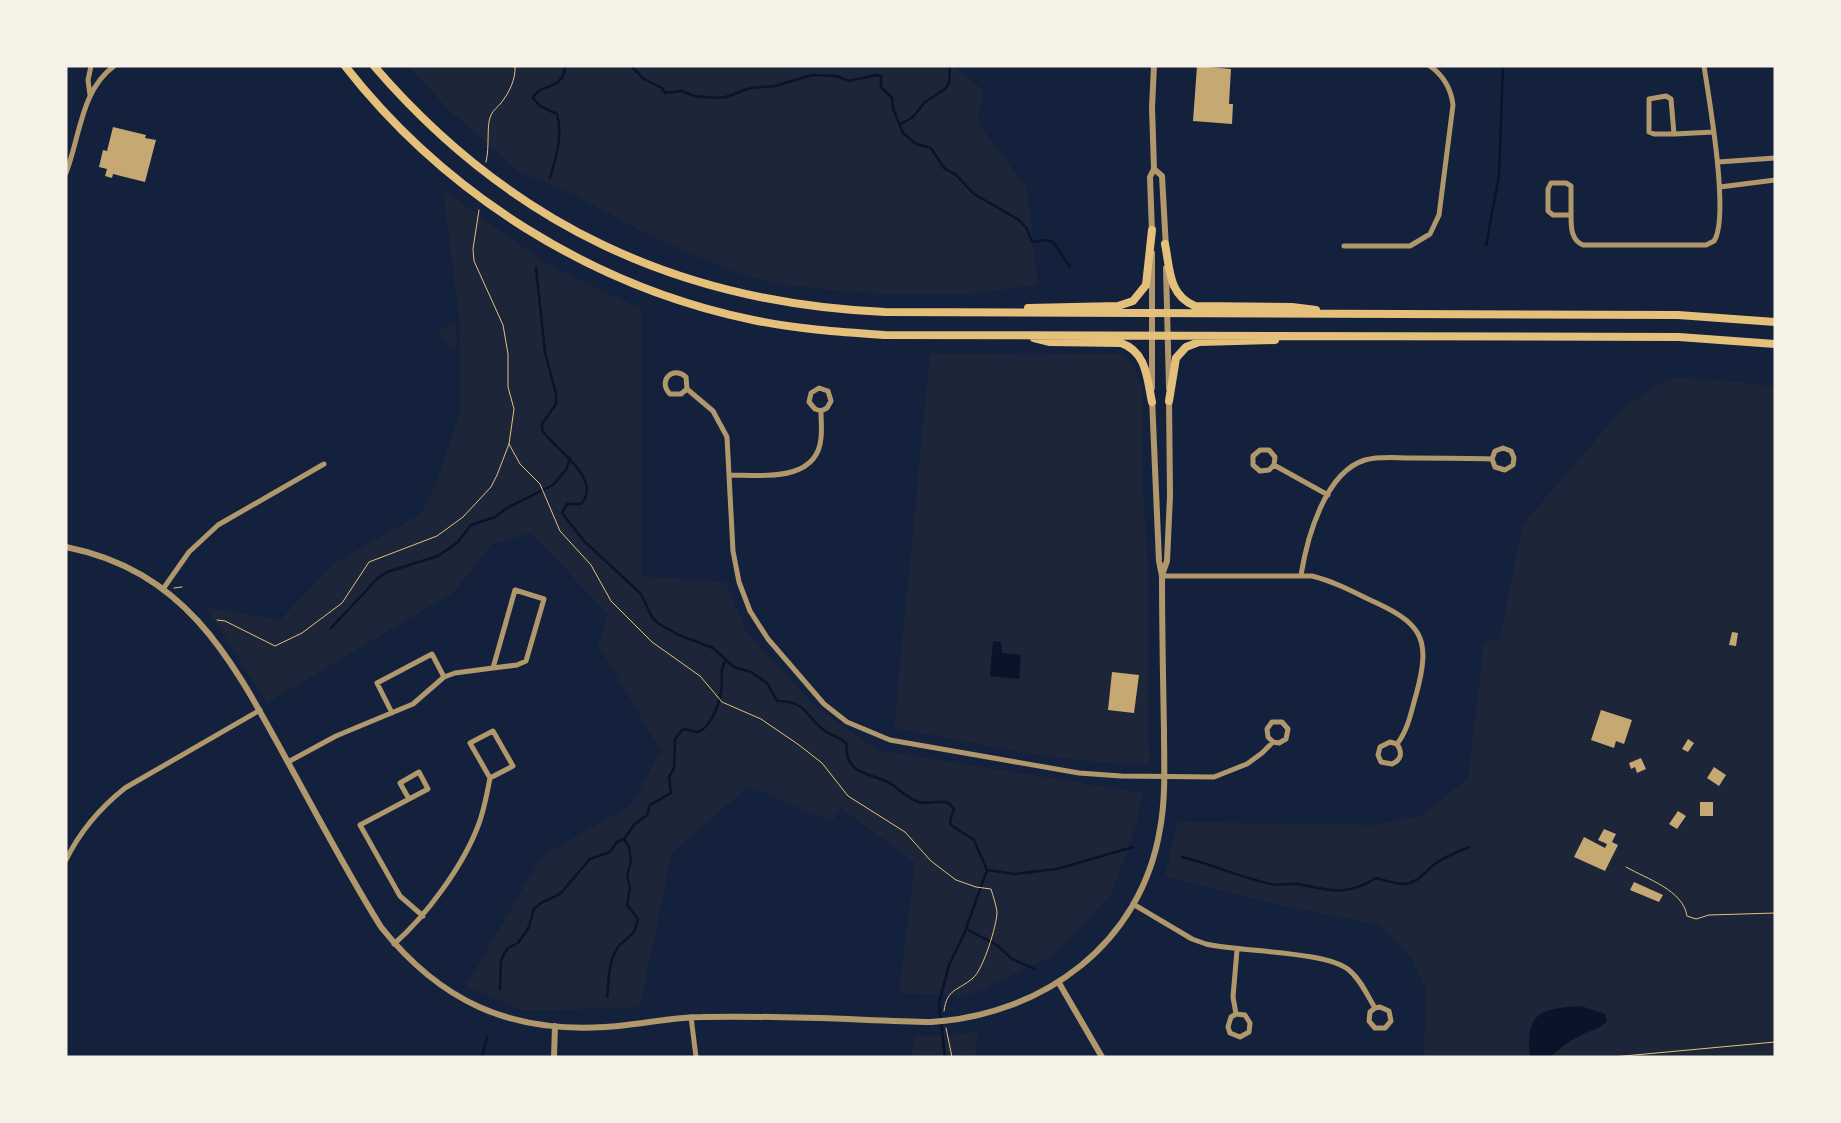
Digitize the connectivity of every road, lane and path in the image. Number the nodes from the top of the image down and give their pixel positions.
1 (92, 66) edge
2 (114, 66) edge
3 (345, 66) edge
4 (374, 66) edge
5 (515, 66) edge
6 (1154, 66) edge
7 (1430, 66) edge
8 (1704, 66) edge
9 (90, 96) junction
10 (1714, 132) junction
11 (1674, 134) junction
12 (1775, 158) edge
13 (1718, 162) junction
14 (486, 163) dead end
15 (1154, 169) junction
16 (66, 173) edge
17 (1775, 180) edge
18 (1720, 187) junction
19 (479, 210) dead end
20 (1571, 215) junction
21 (1152, 230) junction
22 (1166, 244) junction
23 (1344, 246) dead end
24 (976, 312) junction
25 (1168, 312) junction
26 (1153, 313) junction
27 (1350, 314) junction
28 (1775, 322) edge
29 (1018, 335) junction
30 (1169, 335) junction
31 (1312, 335) junction
32 (1154, 336) junction
33 (1775, 344) edge
34 (686, 389) junction
35 (1169, 401) junction
36 (1152, 402) junction
37 (821, 411) junction
38 (509, 444) junction
39 (1492, 459) junction
40 (324, 464) dead end
41 (1274, 465) junction
42 (730, 475) junction
43 (1328, 495) junction
44 (66, 547) edge
45 (1301, 575) junction
46 (1162, 576) junction
47 (163, 589) junction
48 (217, 620) dead end
49 (493, 668) junction
50 (444, 677) junction
51 (260, 710) junction
52 (392, 713) junction
53 (1273, 742) junction
54 (1397, 744) junction
55 (288, 762) junction
56 (490, 778) junction
57 (1164, 778) junction
58 (409, 799) junction
59 (66, 860) edge
60 (1626, 867) dead end
61 (1132, 904) junction
62 (1775, 913) edge
63 (423, 916) junction
64 (394, 944) junction
65 (1237, 950) junction
66 (1060, 983) junction
67 (1375, 1008) junction
68 (1236, 1014) junction
69 (691, 1017) junction
70 (945, 1018) dead end
71 (555, 1026) junction
72 (946, 1026) dead end
73 (1775, 1042) edge
74 (554, 1057) edge
75 (696, 1057) edge
76 (952, 1057) edge
77 (1102, 1057) edge
78 (1612, 1057) edge

1 - 9 street
2 - 9 street
3 - 29 main road
4 - 24 main road
5 - 14 path
6 - 15 street
7 - 23 street
8 - 10 street
9 - 16 street
10 - 11 street
10 - 13 street
11 - 11 street
12 - 13 street
13 - 18 street
15 - 21 street
15 - 22 street
17 - 18 street
18 - 20 street
19 - 38 path
20 - 20 street
21 - 24 main road
21 - 26 street
22 - 25 street
22 - 27 main road
24 - 26 main road
25 - 26 main road
25 - 27 main road
25 - 30 street
26 - 32 street
27 - 28 main road
29 - 32 main road
29 - 36 main road
30 - 31 main road
30 - 32 main road
30 - 35 street
31 - 33 main road
31 - 35 main road
32 - 36 street
34 - 34 street
34 - 42 street
35 - 46 street
36 - 46 street
37 - 37 street
37 - 42 street
38 - 48 path
38 - 70 path
39 - 39 street
39 - 43 street
40 - 47 street
41 - 41 street
41 - 43 street
42 - 57 street
43 - 45 street
44 - 47 street
45 - 46 street
45 - 54 street
46 - 57 street
47 - 51 street
49 - 49 street
49 - 50 street
50 - 52 street
50 - 52 street
51 - 55 street
51 - 59 street
52 - 55 street
53 - 53 street
53 - 57 street
54 - 54 street
55 - 64 street
56 - 56 street
56 - 63 street
57 - 61 street
58 - 58 street
58 - 63 street
60 - 62 path
61 - 65 street
61 - 66 street
63 - 64 street
64 - 71 street
65 - 67 street
65 - 68 street
66 - 69 street
66 - 77 street
67 - 67 street
68 - 68 street
69 - 71 street
69 - 75 street
71 - 74 street
72 - 76 path
73 - 78 path

